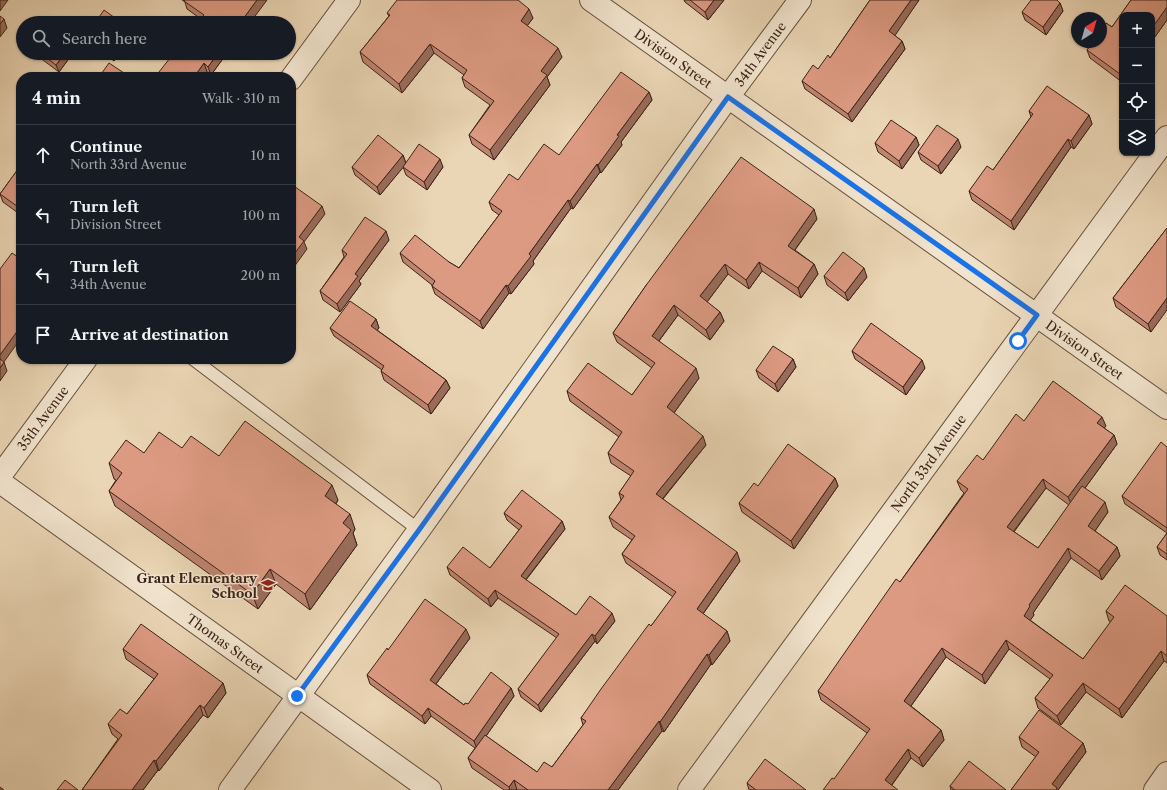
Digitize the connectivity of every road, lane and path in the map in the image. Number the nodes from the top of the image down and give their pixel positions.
1 (349, 0) edge
2 (591, 0) edge
3 (800, 0) edge
4 (296, 72) edge
5 (728, 97) junction
6 (1167, 136) edge
7 (1037, 315) junction
8 (82, 364) edge
9 (200, 364) edge
10 (1167, 408) edge
11 (0, 476) edge
12 (0, 482) edge
13 (419, 530) junction
14 (297, 696) junction
15 (1167, 773) edge
16 (230, 790) edge
17 (430, 790) edge
18 (689, 790) edge
19 (1155, 790) edge

1 - 4 street
2 - 5 street, Division Street
3 - 5 street, 34th Avenue
5 - 7 street, Division Street
5 - 13 street, 34th Avenue
6 - 7 street, North 33rd Avenue
7 - 10 street, Division Street
7 - 18 street, North 33rd Avenue
8 - 11 street, 35th Avenue
9 - 13 lane
12 - 14 street, Thomas Street
13 - 14 street, 34th Avenue
14 - 16 street, 34th Avenue
14 - 17 street, Thomas Street
15 - 19 street

